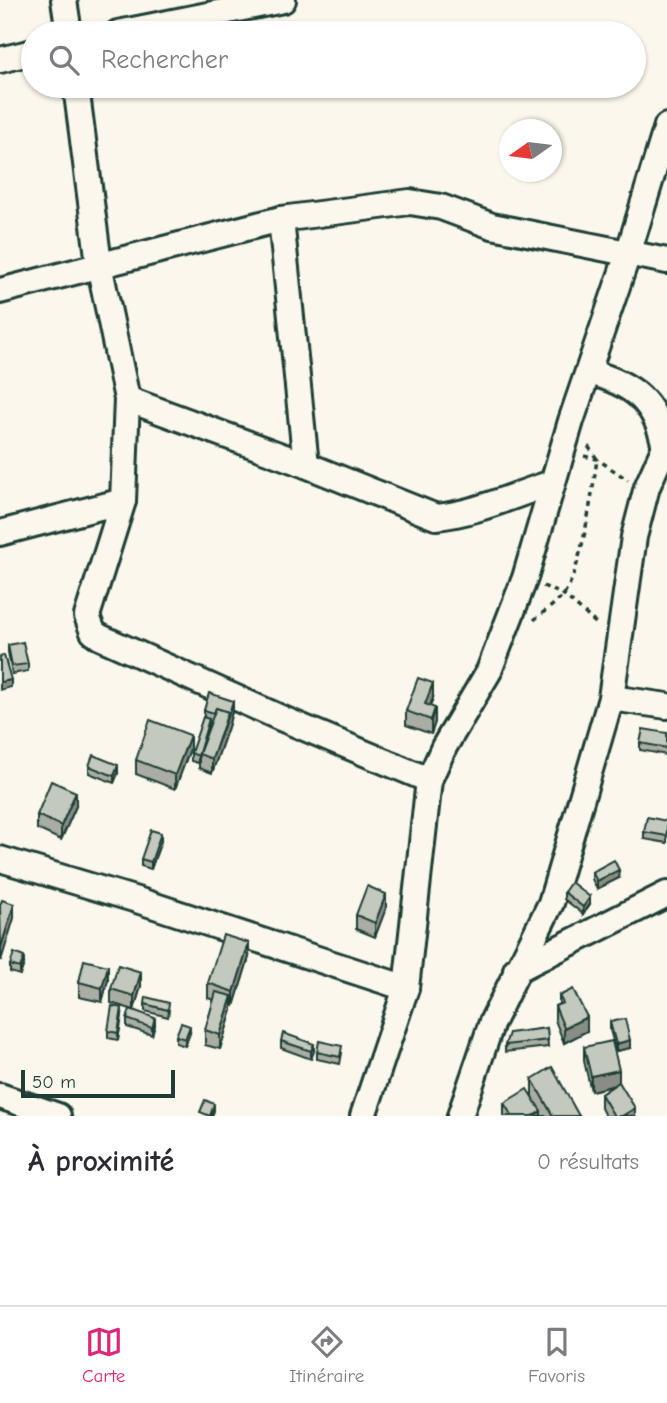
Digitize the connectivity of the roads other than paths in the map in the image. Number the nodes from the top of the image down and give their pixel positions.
1 (64, 0) edge
2 (283, 0) edge
3 (67, 21) edge
4 (178, 21) edge
5 (21, 55) edge
6 (0, 60) edge
7 (78, 98) edge
8 (667, 126) edge
9 (281, 219) junction
10 (628, 254) junction
11 (667, 261) edge
12 (99, 264) junction
13 (0, 291) edge
14 (589, 372) junction
15 (127, 399) junction
16 (664, 455) edge
17 (306, 465) junction
18 (552, 483) junction
19 (123, 501) junction
20 (0, 533) edge
21 (611, 698) junction
22 (667, 706) edge
23 (429, 780) junction
24 (0, 859) edge
25 (667, 894) edge
26 (516, 970) junction
27 (406, 988) junction
28 (0, 1096) edge
29 (58, 1116) edge
30 (363, 1116) edge
31 (460, 1116) edge

1 - 3 street
2 - 4 street
5 - 6 street
7 - 12 street
8 - 10 street
9 - 10 street
9 - 12 street
9 - 17 street
10 - 11 street
10 - 14 street
12 - 13 street
12 - 15 street
14 - 16 street
14 - 18 street
15 - 17 street
15 - 19 street
16 - 21 street
17 - 18 street
18 - 23 street
19 - 20 street
19 - 23 street
21 - 22 street
21 - 26 street
23 - 27 street
24 - 27 street
25 - 26 street
26 - 31 street
27 - 30 street
28 - 29 street

